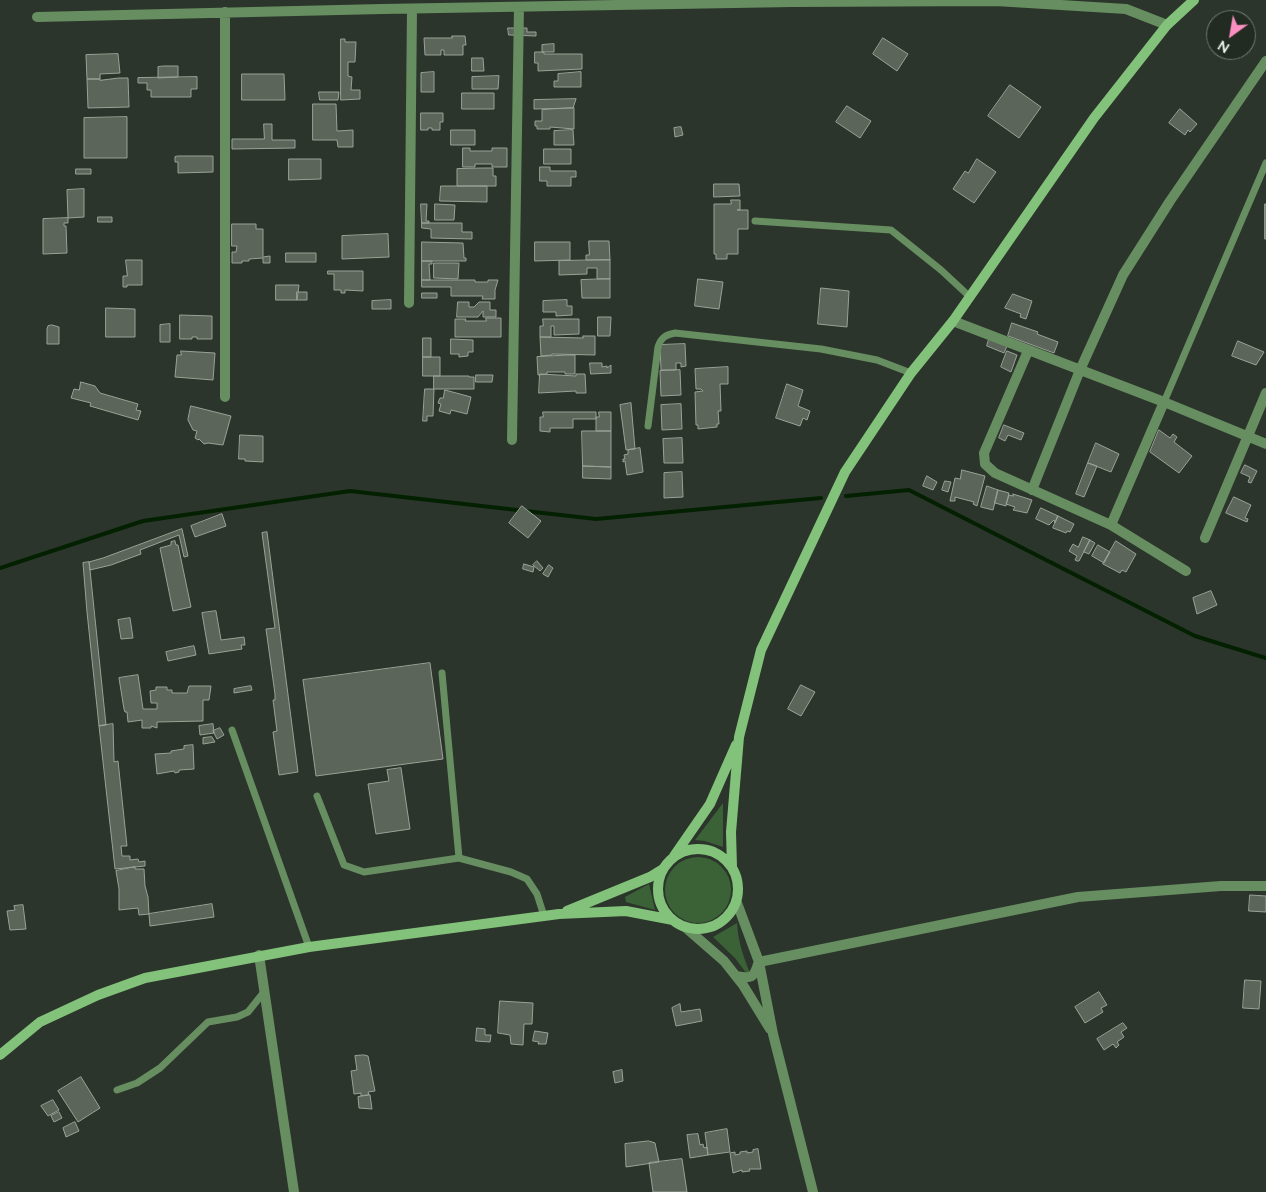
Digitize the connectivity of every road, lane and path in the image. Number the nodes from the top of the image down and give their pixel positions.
1 (1194, 0) edge
2 (792, 1) edge
3 (602, 3) edge
4 (519, 7) junction
5 (412, 10) junction
6 (225, 12) junction
7 (37, 17) dead end
8 (1167, 25) junction
9 (1266, 61) edge
10 (1266, 163) edge
11 (755, 221) dead end
12 (969, 296) junction
13 (409, 303) dead end
14 (953, 321) junction
15 (1028, 351) junction
16 (1080, 370) junction
17 (911, 373) junction
18 (1266, 393) edge
19 (225, 397) dead end
20 (1164, 402) junction
21 (648, 426) dead end
22 (1247, 436) junction
23 (512, 440) dead end
24 (1266, 444) edge
25 (1032, 490) junction
26 (1111, 525) junction
27 (1205, 538) dead end
28 (1186, 571) dead end
29 (442, 673) dead end
30 (232, 730) dead end
31 (739, 737) junction
32 (317, 796) dead end
33 (459, 858) junction
34 (672, 859) junction
35 (732, 867) junction
36 (663, 869) junction
37 (1266, 886) edge
38 (737, 902) junction
39 (559, 914) junction
40 (544, 916) junction
41 (673, 920) junction
42 (685, 927) junction
43 (309, 947) junction
44 (259, 955) junction
45 (759, 962) junction
46 (736, 976) junction
47 (264, 992) junction
48 (773, 1034) junction
49 (0, 1055) edge
50 (117, 1090) dead end
51 (294, 1192) edge
52 (813, 1192) edge

1 - 8 main road
2 - 3 street
2 - 8 street
3 - 4 street
4 - 5 street
4 - 23 street
5 - 6 street
5 - 13 street
6 - 7 street
6 - 19 street
8 - 12 main road
9 - 16 street
10 - 20 lane
11 - 12 lane
12 - 14 main road
14 - 15 street
14 - 17 main road
15 - 16 street
15 - 25 street
16 - 20 street
16 - 25 street
17 - 21 lane
17 - 31 main road
18 - 22 street
20 - 22 street
20 - 26 street
22 - 24 street
22 - 27 street
25 - 26 street
26 - 28 street
29 - 33 lane
30 - 43 lane
31 - 34 main road
31 - 35 main road
32 - 33 lane
33 - 40 lane
34 - 35 main road
34 - 36 main road
35 - 38 main road
36 - 39 main road
36 - 41 main road
37 - 45 street
38 - 42 main road
38 - 45 street
39 - 40 main road
39 - 41 main road
40 - 43 main road
41 - 42 main road
42 - 46 street
43 - 44 main road
44 - 47 street
44 - 49 main road
45 - 46 street
45 - 48 street
46 - 48 street
47 - 50 lane
47 - 51 street
48 - 52 street

